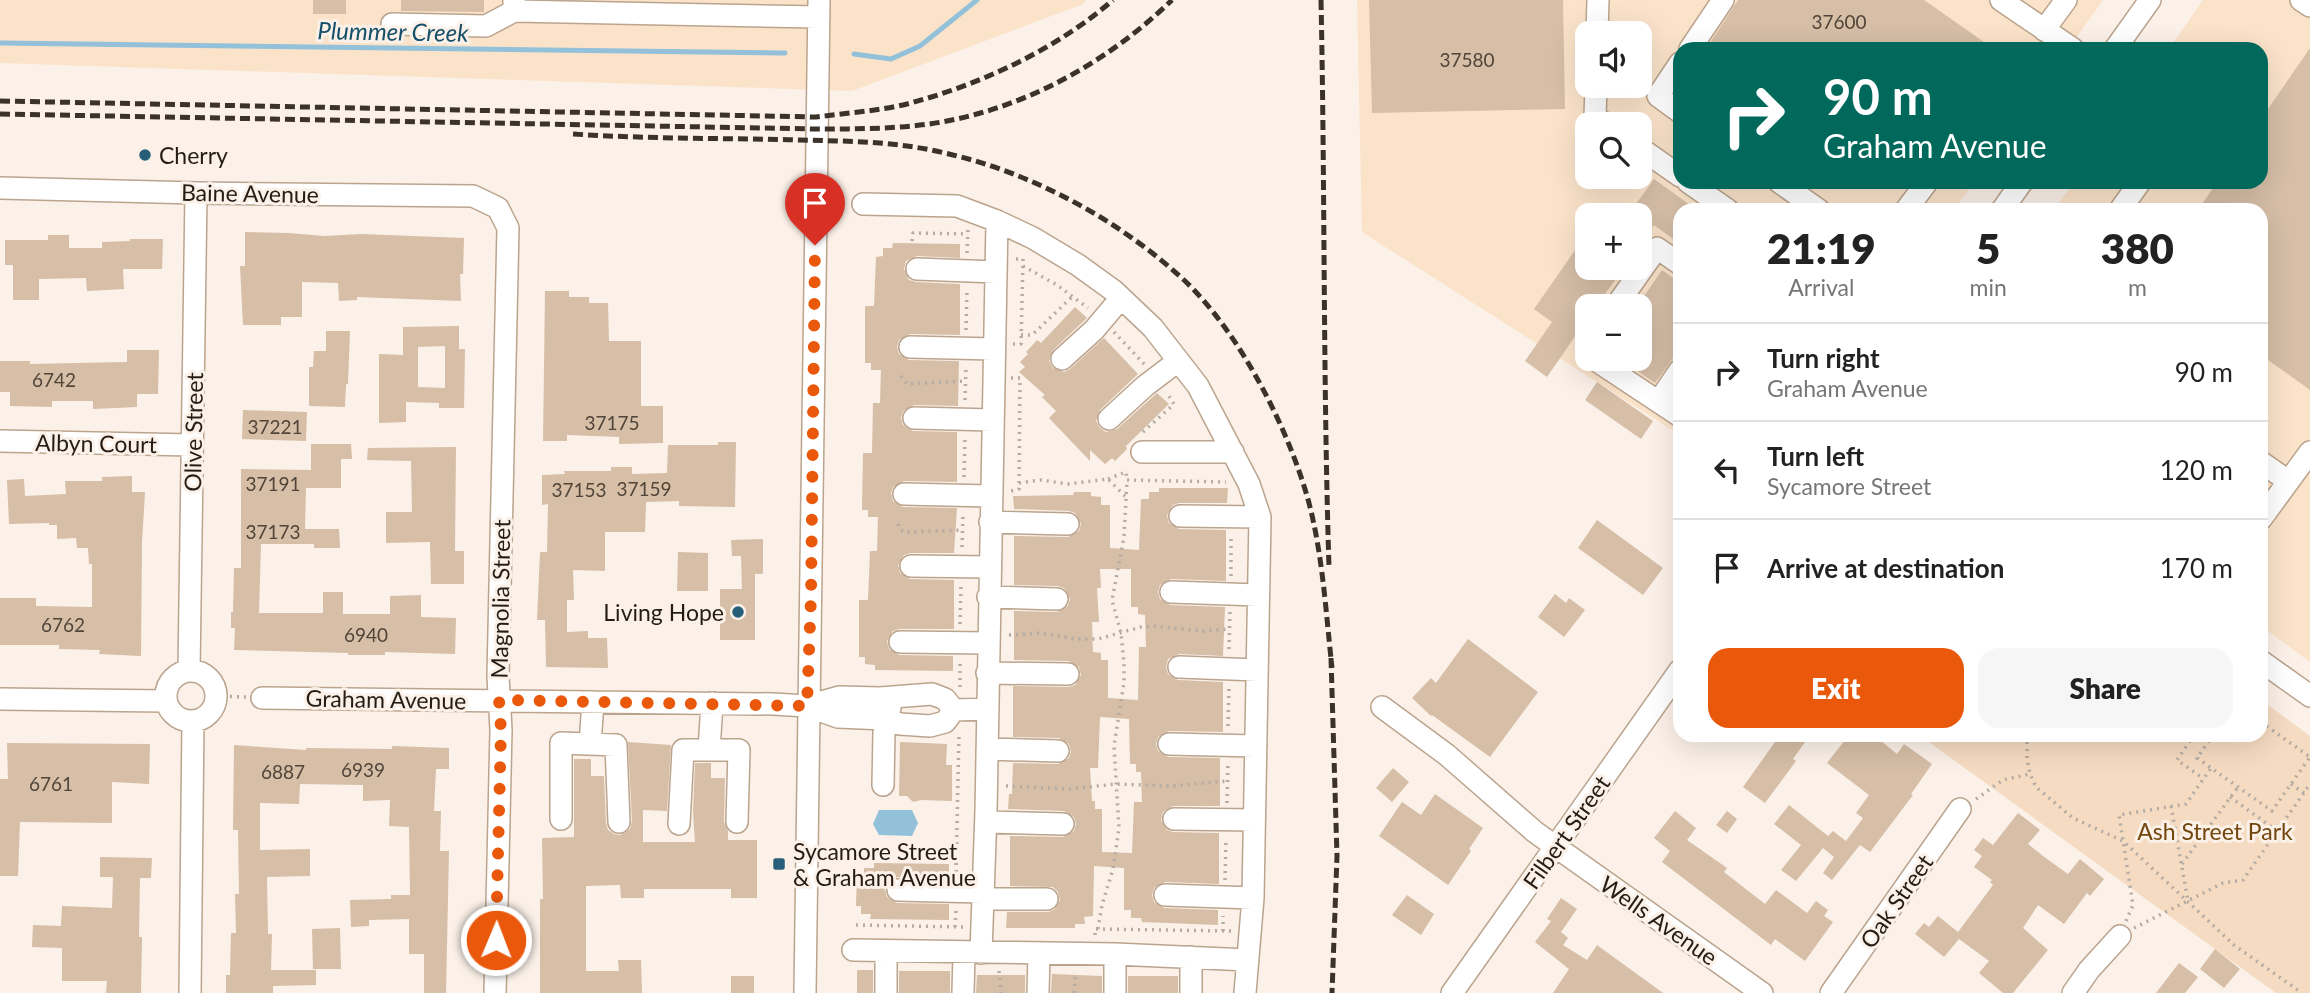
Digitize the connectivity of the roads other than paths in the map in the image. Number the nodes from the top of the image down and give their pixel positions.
1 (1598, 0) edge
2 (1723, 0) edge
3 (2001, 0) edge
4 (2066, 0) edge
5 (2150, 0) edge
6 (2301, 0) edge
7 (514, 6) edge
8 (2310, 6) edge
9 (819, 8) edge
10 (1597, 21) edge
11 (392, 24) dead end
12 (2044, 30) junction
13 (1695, 42) edge
14 (2062, 42) edge
15 (2120, 42) edge
16 (1673, 74) edge
17 (1673, 107) edge
18 (1652, 156) edge
19 (1673, 171) edge
20 (0, 188) edge
21 (1698, 189) edge
22 (1789, 189) edge
23 (196, 193) junction
24 (1718, 203) edge
25 (1809, 203) edge
26 (863, 204) dead end
27 (498, 208) joint
28 (998, 220) junction
29 (1673, 259) edge
30 (916, 270) dead end
31 (996, 272) junction
32 (1624, 294) edge
33 (1121, 298) junction
34 (910, 346) dead end
35 (994, 349) junction
36 (1062, 359) dead end
37 (1178, 361) junction
38 (1613, 371) edge
39 (1673, 380) edge
40 (1659, 401) junction
41 (1673, 411) edge
42 (914, 418) dead end
43 (1110, 419) dead end
44 (992, 420) junction
45 (0, 442) edge
46 (192, 445) junction
47 (1139, 445) road end
48 (1233, 452) junction
49 (2310, 452) edge
50 (2268, 467) edge
51 (2288, 481) junction
52 (904, 494) dead end
53 (990, 496) junction
54 (2268, 509) edge
55 (1180, 516) dead end
56 (1259, 517) junction
57 (990, 522) junction
58 (1068, 524) dead end
59 (911, 566) dead end
60 (989, 567) junction
61 (1171, 592) dead end
62 (1258, 594) junction
63 (988, 597) junction
64 (1057, 599) dead end
65 (997, 639) junction
66 (900, 642) dead end
67 (2268, 666) edge
68 (1179, 667) dead end
69 (1257, 670) junction
70 (189, 671) junction
71 (987, 673) junction
72 (1068, 674) dead end
73 (1673, 680) edge
74 (2310, 696) edge
75 (889, 697) junction
76 (262, 698) road end
77 (0, 699) edge
78 (499, 700) junction
79 (165, 701) junction
80 (593, 702) junction
81 (712, 704) junction
82 (807, 706) junction
83 (1382, 707) dead end
84 (987, 709) junction
85 (954, 710) junction
86 (886, 719) junction
87 (193, 721) junction
88 (590, 744) junction
89 (1169, 744) dead end
90 (1256, 746) junction
91 (987, 749) junction
92 (709, 750) junction
93 (1058, 751) dead end
94 (883, 785) dead end
95 (1960, 809) road end
96 (561, 819) dead end
97 (1174, 819) dead end
98 (1254, 820) junction
99 (619, 822) dead end
100 (737, 822) dead end
101 (986, 822) junction
102 (680, 824) dead end
103 (1063, 824) dead end
104 (1556, 848) junction
105 (898, 890) dead end
106 (1165, 895) dead end
107 (983, 896) junction
108 (1253, 898) junction
109 (1047, 900) dead end
110 (2120, 936) road end
111 (853, 950) dead end
112 (887, 951) junction
113 (973, 953) junction
114 (1039, 954) junction
115 (1115, 954) junction
116 (1191, 957) junction
117 (1248, 960) junction
118 (190, 993) edge
119 (495, 993) edge
120 (805, 993) edge
121 (886, 993) edge
122 (963, 993) edge
123 (1038, 993) edge
124 (1115, 993) edge
125 (1191, 993) edge
126 (1245, 993) edge
127 (1452, 993) edge
128 (1762, 993) edge
129 (1831, 993) edge
130 (2073, 993) edge

1 - 10 street
2 - 13 street
3 - 12 street
4 - 12 street
5 - 15 street
6 - 8 street
7 - 9 street
7 - 11 street
9 - 82 street
12 - 14 street
16 - 17 street
18 - 19 street
20 - 23 street, Baine Avenue
21 - 24 street
22 - 25 street
23 - 27 street, Baine Avenue
23 - 46 street, Olive Street
26 - 28 street
27 - 78 street, Magnolia Street
28 - 31 street
28 - 33 street
29 - 32 street
30 - 31 street
31 - 35 street
33 - 36 street
33 - 37 street
34 - 35 street
35 - 44 street
37 - 43 street
37 - 48 street
38 - 40 street
39 - 40 street
40 - 41 street
42 - 44 street
44 - 53 street
45 - 46 street, Albyn Court
46 - 70 street, Olive Street
47 - 48 street
48 - 56 street
49 - 51 street
50 - 51 street
51 - 54 street
52 - 53 street
53 - 57 street
55 - 56 street
56 - 62 street
57 - 58 street
57 - 60 street
59 - 60 street
60 - 63 street
61 - 62 street
62 - 69 street
63 - 64 street
63 - 65 street
65 - 66 street
65 - 71 street
67 - 74 street
68 - 69 street
69 - 90 street
70 - 79 street
70 - 87 street
71 - 72 street
71 - 84 street
73 - 104 street, Filbert Street
75 - 82 street
75 - 85 street
75 - 86 street
76 - 78 street, Graham Avenue
77 - 79 street
78 - 80 street, Graham Avenue
78 - 119 street, Magnolia Street
79 - 87 street
80 - 81 street, Graham Avenue
80 - 88 street
81 - 82 street, Graham Avenue
81 - 92 street
82 - 86 street
82 - 120 street
83 - 104 street, Wells Avenue
84 - 85 street
84 - 91 street
85 - 86 street
86 - 94 street
87 - 118 street
88 - 96 street
88 - 99 street
89 - 90 street
90 - 98 street
91 - 93 street
91 - 101 street
92 - 100 street
92 - 102 street
95 - 129 street, Oak Street
97 - 98 street
98 - 108 street
101 - 103 street
101 - 107 street
104 - 127 street, Filbert Street
104 - 128 street, Wells Avenue
105 - 107 street
106 - 108 street
107 - 109 street
107 - 113 street
108 - 117 street
110 - 130 street
111 - 112 street
112 - 113 street
112 - 121 street
113 - 114 street
113 - 122 street
114 - 115 street
114 - 123 street
115 - 116 street
115 - 124 street
116 - 117 street
116 - 125 street
117 - 126 street

